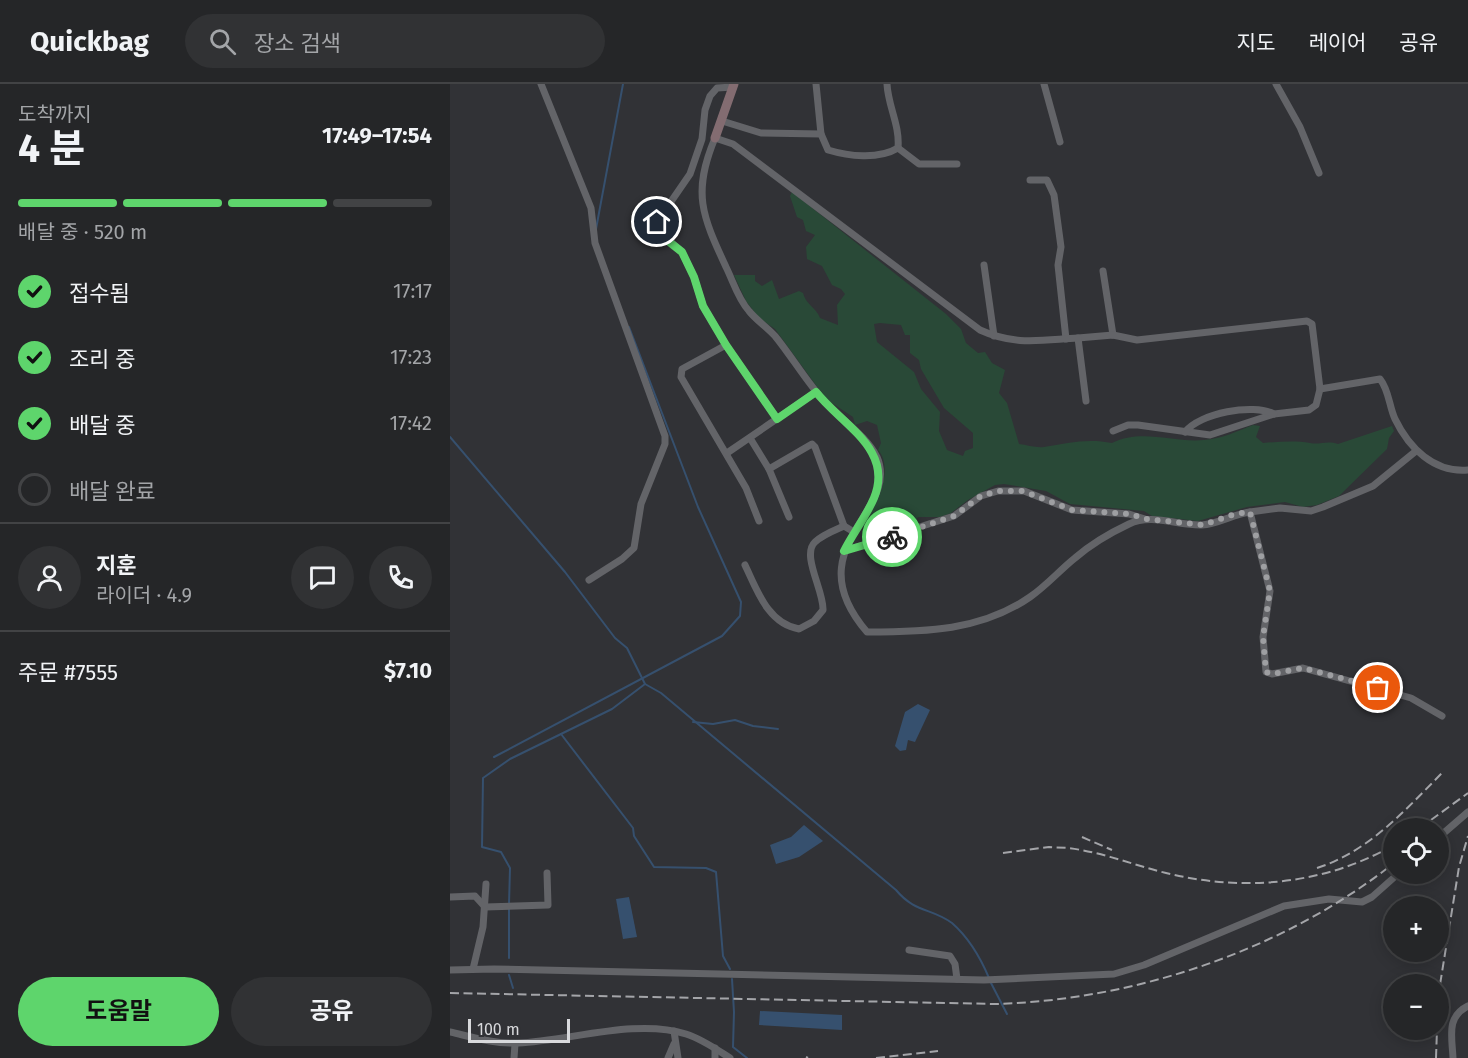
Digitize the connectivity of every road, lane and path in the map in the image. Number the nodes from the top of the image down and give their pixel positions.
1 (541, 84) edge
2 (816, 84) edge
3 (887, 84) edge
4 (1044, 84) edge
5 (1276, 84) edge
6 (734, 86) edge
7 (722, 121) junction
8 (821, 134) junction
9 (715, 138) junction
10 (1059, 142) dead end
11 (898, 148) junction
12 (957, 164) dead end
13 (1319, 173) dead end
14 (1030, 180) dead end
15 (984, 265) dead end
16 (1103, 271) dead end
17 (1113, 335) junction
18 (994, 336) junction
19 (1078, 338) junction
20 (1066, 339) junction
21 (726, 345) junction
22 (1320, 389) junction
23 (816, 392) junction
24 (1086, 401) dead end
25 (1274, 414) junction
26 (777, 419) junction
27 (1113, 431) dead end
28 (1185, 432) junction
29 (750, 438) junction
30 (1416, 451) junction
31 (727, 453) junction
32 (770, 469) junction
33 (1468, 470) edge
34 (1250, 512) junction
35 (789, 517) dead end
36 (1147, 519) junction
37 (759, 521) dead end
38 (844, 526) junction
39 (854, 532) junction
40 (844, 551) junction
41 (745, 565) dead end
42 (589, 580) dead end
43 (1442, 716) dead end
44 (1468, 812) edge
45 (1449, 828) edge
46 (547, 873) dead end
47 (1385, 884) edge
48 (486, 885) dead end
49 (450, 897) edge
50 (485, 907) junction
51 (909, 950) dead end
52 (473, 969) junction
53 (450, 970) edge
54 (957, 979) junction
55 (1468, 1006) edge
56 (674, 1031) junction
57 (450, 1032) edge
58 (515, 1044) junction
59 (674, 1044) junction
60 (715, 1048) junction
61 (514, 1058) edge
62 (668, 1058) edge
63 (678, 1058) edge
64 (715, 1058) edge
65 (730, 1058) edge
66 (1453, 1058) edge

1 - 42 street
2 - 8 street
3 - 11 street
4 - 10 street
5 - 13 street
6 - 7 street
6 - 21 street
7 - 8 street
7 - 9 street
8 - 11 street
9 - 18 street
9 - 23 street
11 - 12 street
14 - 20 street
15 - 18 street
16 - 17 street
17 - 19 street
17 - 22 street
18 - 20 street
19 - 20 street
19 - 24 street
21 - 26 street
21 - 31 street
22 - 25 street
22 - 30 street
23 - 26 street
23 - 39 street
25 - 28 street
25 - 28 street
26 - 29 street
27 - 28 street
29 - 31 street
29 - 32 street
30 - 33 street
30 - 34 street
31 - 37 street
32 - 35 street
32 - 38 street
34 - 36 street
34 - 43 street
36 - 40 street
36 - 40 street
38 - 39 street
38 - 41 street
39 - 40 street
44 - 45 street
46 - 50 street
47 - 54 street
48 - 50 street
49 - 50 street
50 - 52 street
51 - 54 street
52 - 53 street
52 - 54 street
55 - 66 street
56 - 58 street
56 - 59 street
56 - 60 street
57 - 58 street
58 - 61 street
59 - 62 street
59 - 63 street
60 - 64 street
60 - 65 street

